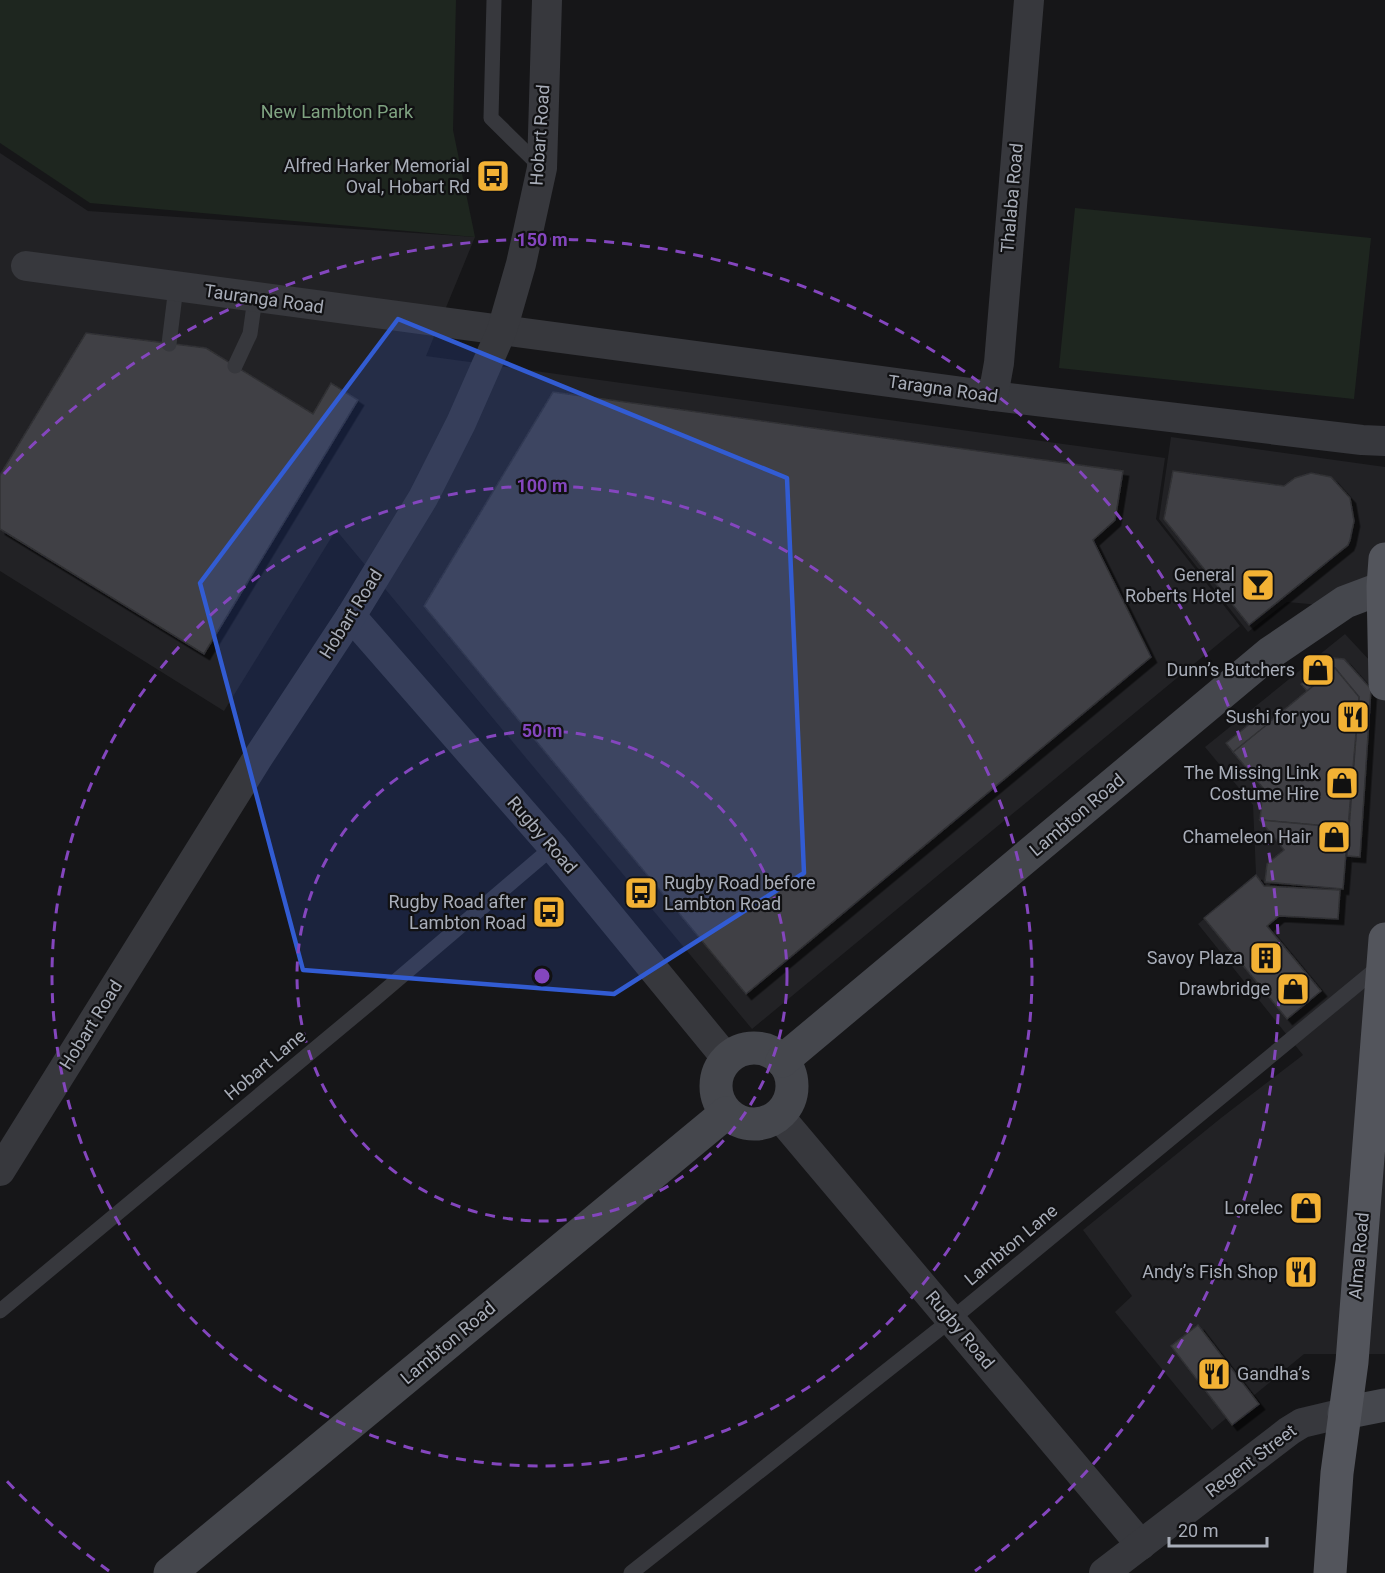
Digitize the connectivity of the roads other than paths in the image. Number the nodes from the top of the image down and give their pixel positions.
1 (494, 0) edge
2 (547, 0) edge
3 (1029, 0) edge
4 (542, 168) junction
5 (26, 266) dead end
6 (176, 287) junction
7 (255, 298) junction
8 (502, 330) junction
9 (169, 344) dead end
10 (235, 366) dead end
11 (993, 396) junction
12 (1385, 441) edge
13 (1384, 577) edge
14 (351, 616) junction
15 (1385, 684) edge
16 (553, 847) junction
17 (1384, 951) edge
18 (727, 1059) junction
19 (782, 1061) junction
20 (726, 1113) junction
21 (779, 1116) junction
22 (0, 1171) edge
23 (0, 1311) edge
24 (952, 1319) junction
25 (1385, 1405) edge
26 (1344, 1413) junction
27 (1141, 1545) junction
28 (170, 1573) edge
29 (631, 1573) edge
30 (1104, 1573) edge
31 (1330, 1573) edge

1 - 4 lane
2 - 4 street, Hobart Road
3 - 11 street, Thalaba Road
4 - 8 street, Hobart Road
5 - 6 street, Tauranga Road
6 - 7 street, Tauranga Road
6 - 9 lane
7 - 8 street, Tauranga Road
7 - 10 lane
8 - 11 street, Taragna Road
8 - 14 street, Hobart Road
11 - 12 street, Taragna Road
13 - 15 main road, Lambton Road
13 - 19 main road, Lambton Road
14 - 16 street, Rugby Road
14 - 22 street, Hobart Road
16 - 18 street, Rugby Road
16 - 23 lane, Hobart Lane
17 - 24 lane, Lambton Lane
17 - 26 main road, Alma Road
18 - 19 main road
18 - 20 main road
19 - 21 main road
20 - 21 main road
20 - 28 main road, Lambton Road
21 - 24 street, Rugby Road
24 - 27 street, Rugby Road
24 - 29 lane, Lambton Lane
25 - 26 main road, Regent Street
26 - 27 street, Regent Street
26 - 31 main road, Alma Road
27 - 30 street, Regent Street

